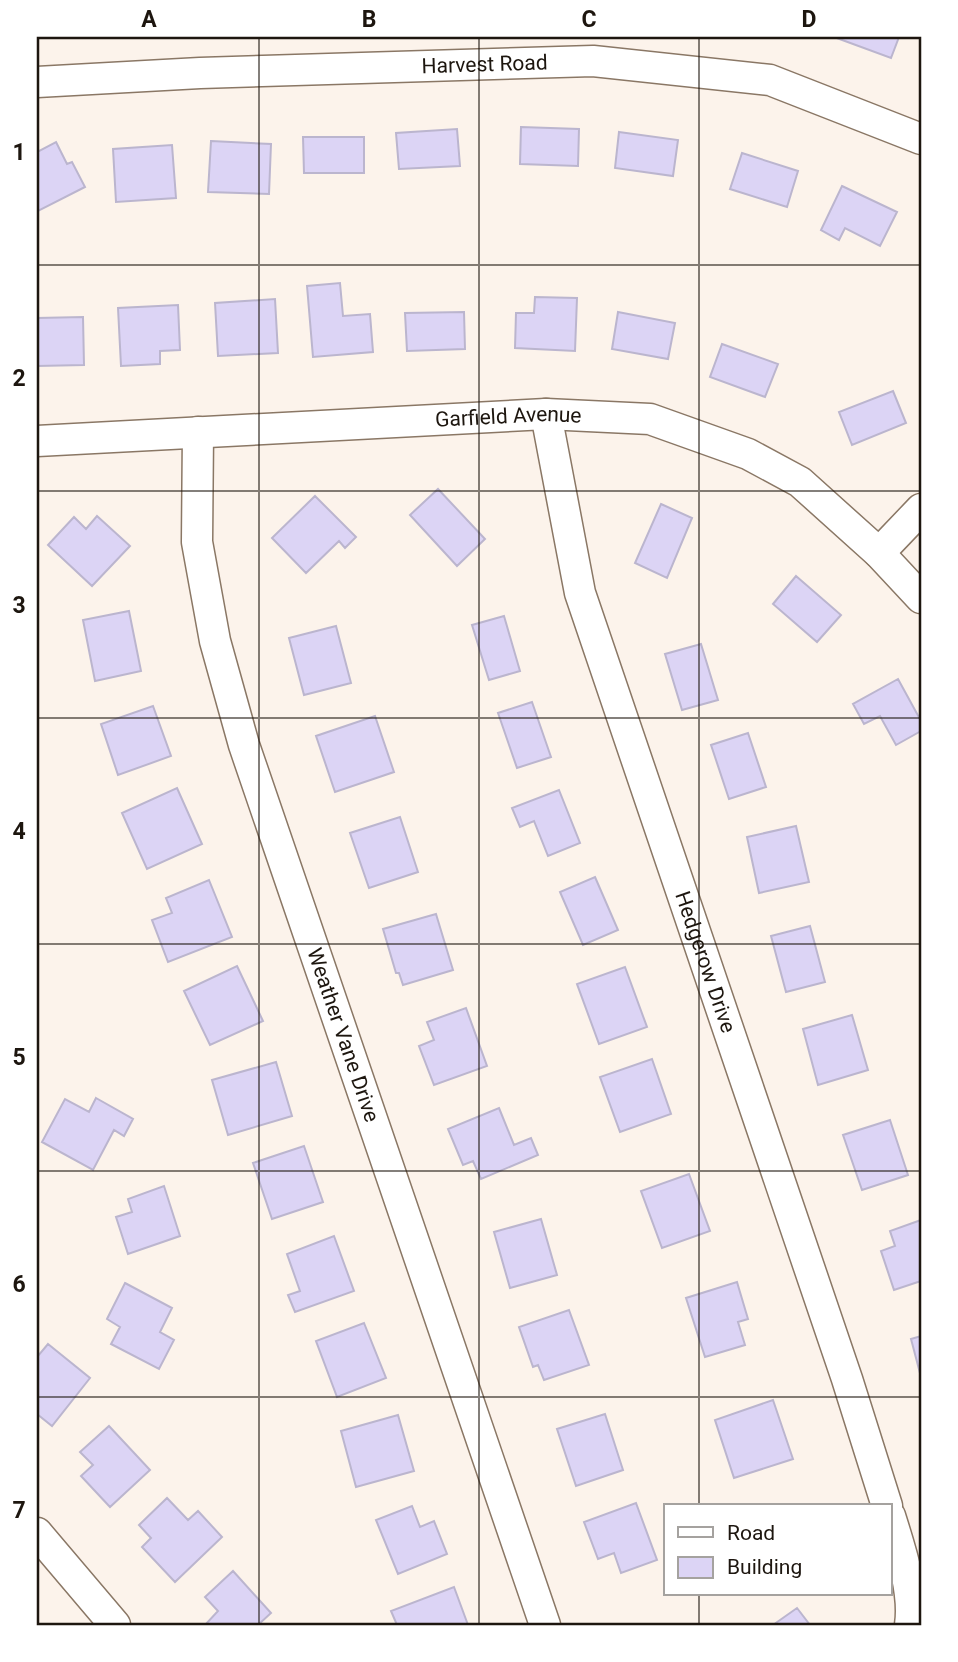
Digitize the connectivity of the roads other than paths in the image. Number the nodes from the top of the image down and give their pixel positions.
1 (37, 82) edge
2 (921, 139) edge
3 (546, 414) junction
4 (198, 432) junction
5 (37, 441) edge
6 (921, 509) edge
7 (879, 553) junction
8 (921, 598) edge
9 (886, 1504) edge
10 (892, 1522) edge
11 (37, 1533) edge
12 (115, 1625) edge
13 (545, 1625) edge
14 (910, 1625) edge

1 - 2 street, Harvest Road
3 - 4 street, Garfield Avenue
3 - 7 street, Garfield Avenue
3 - 9 street, Hedgerow Drive
4 - 5 street, Garfield Avenue
4 - 13 street, Weather Vane Drive
6 - 7 street
7 - 8 street, Garfield Avenue
10 - 14 street
11 - 12 street

